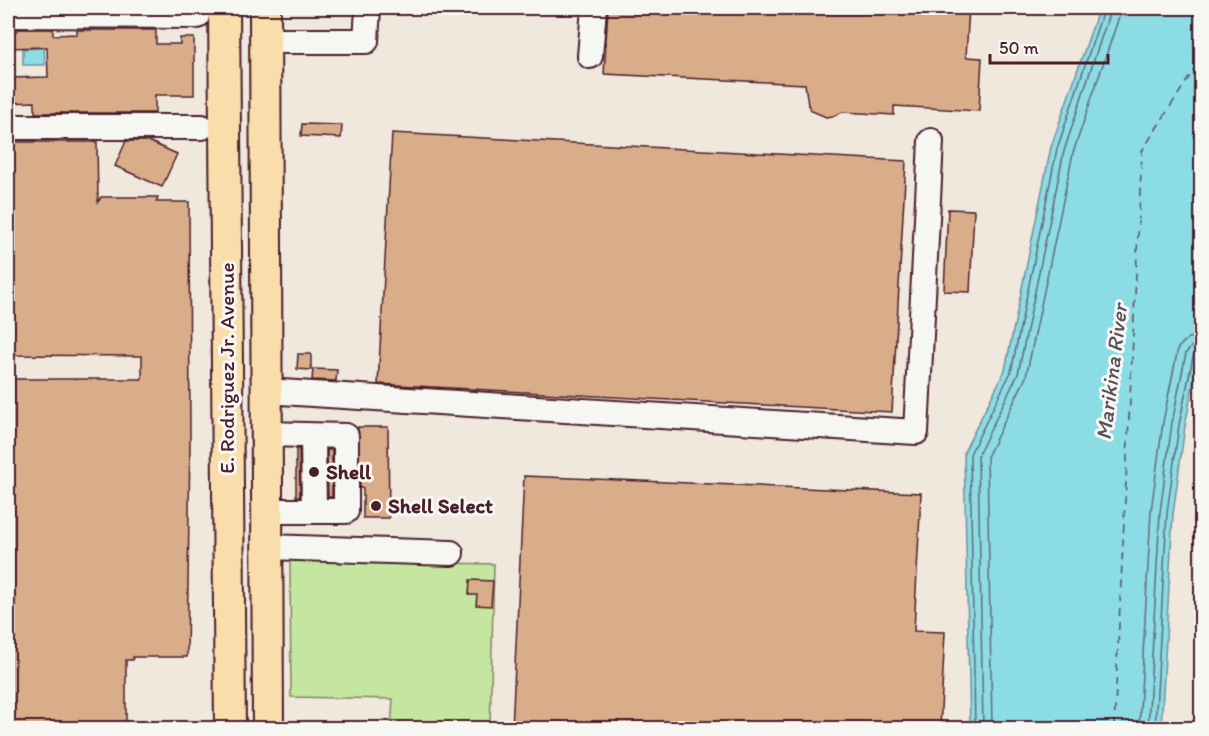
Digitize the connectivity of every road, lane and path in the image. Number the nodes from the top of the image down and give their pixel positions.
1 (265, 8) edge
2 (368, 8) edge
3 (594, 8) edge
4 (211, 12) edge
5 (8, 15) edge
6 (265, 41) junction
7 (590, 56) dead end
8 (202, 127) dead end
9 (8, 128) edge
10 (931, 141) dead end
11 (265, 391) junction
12 (266, 434) junction
13 (313, 436) junction
14 (314, 510) junction
15 (266, 511) junction
16 (267, 547) junction
17 (451, 553) dead end
18 (230, 729) edge
19 (268, 729) edge

1 - 6 main road, E. Rodriguez Jr. Avenue
2 - 6 street
3 - 7 street
4 - 5 street
4 - 18 main road, E. Rodriguez Jr. Avenue
6 - 11 main road, E. Rodriguez Jr. Avenue
8 - 9 street
10 - 11 street
11 - 12 main road, E. Rodriguez Jr. Avenue
12 - 13 street
12 - 15 main road, E. Rodriguez Jr. Avenue
13 - 14 street
13 - 14 street
14 - 15 street
15 - 16 main road, E. Rodriguez Jr. Avenue
16 - 17 street
16 - 19 main road, E. Rodriguez Jr. Avenue

